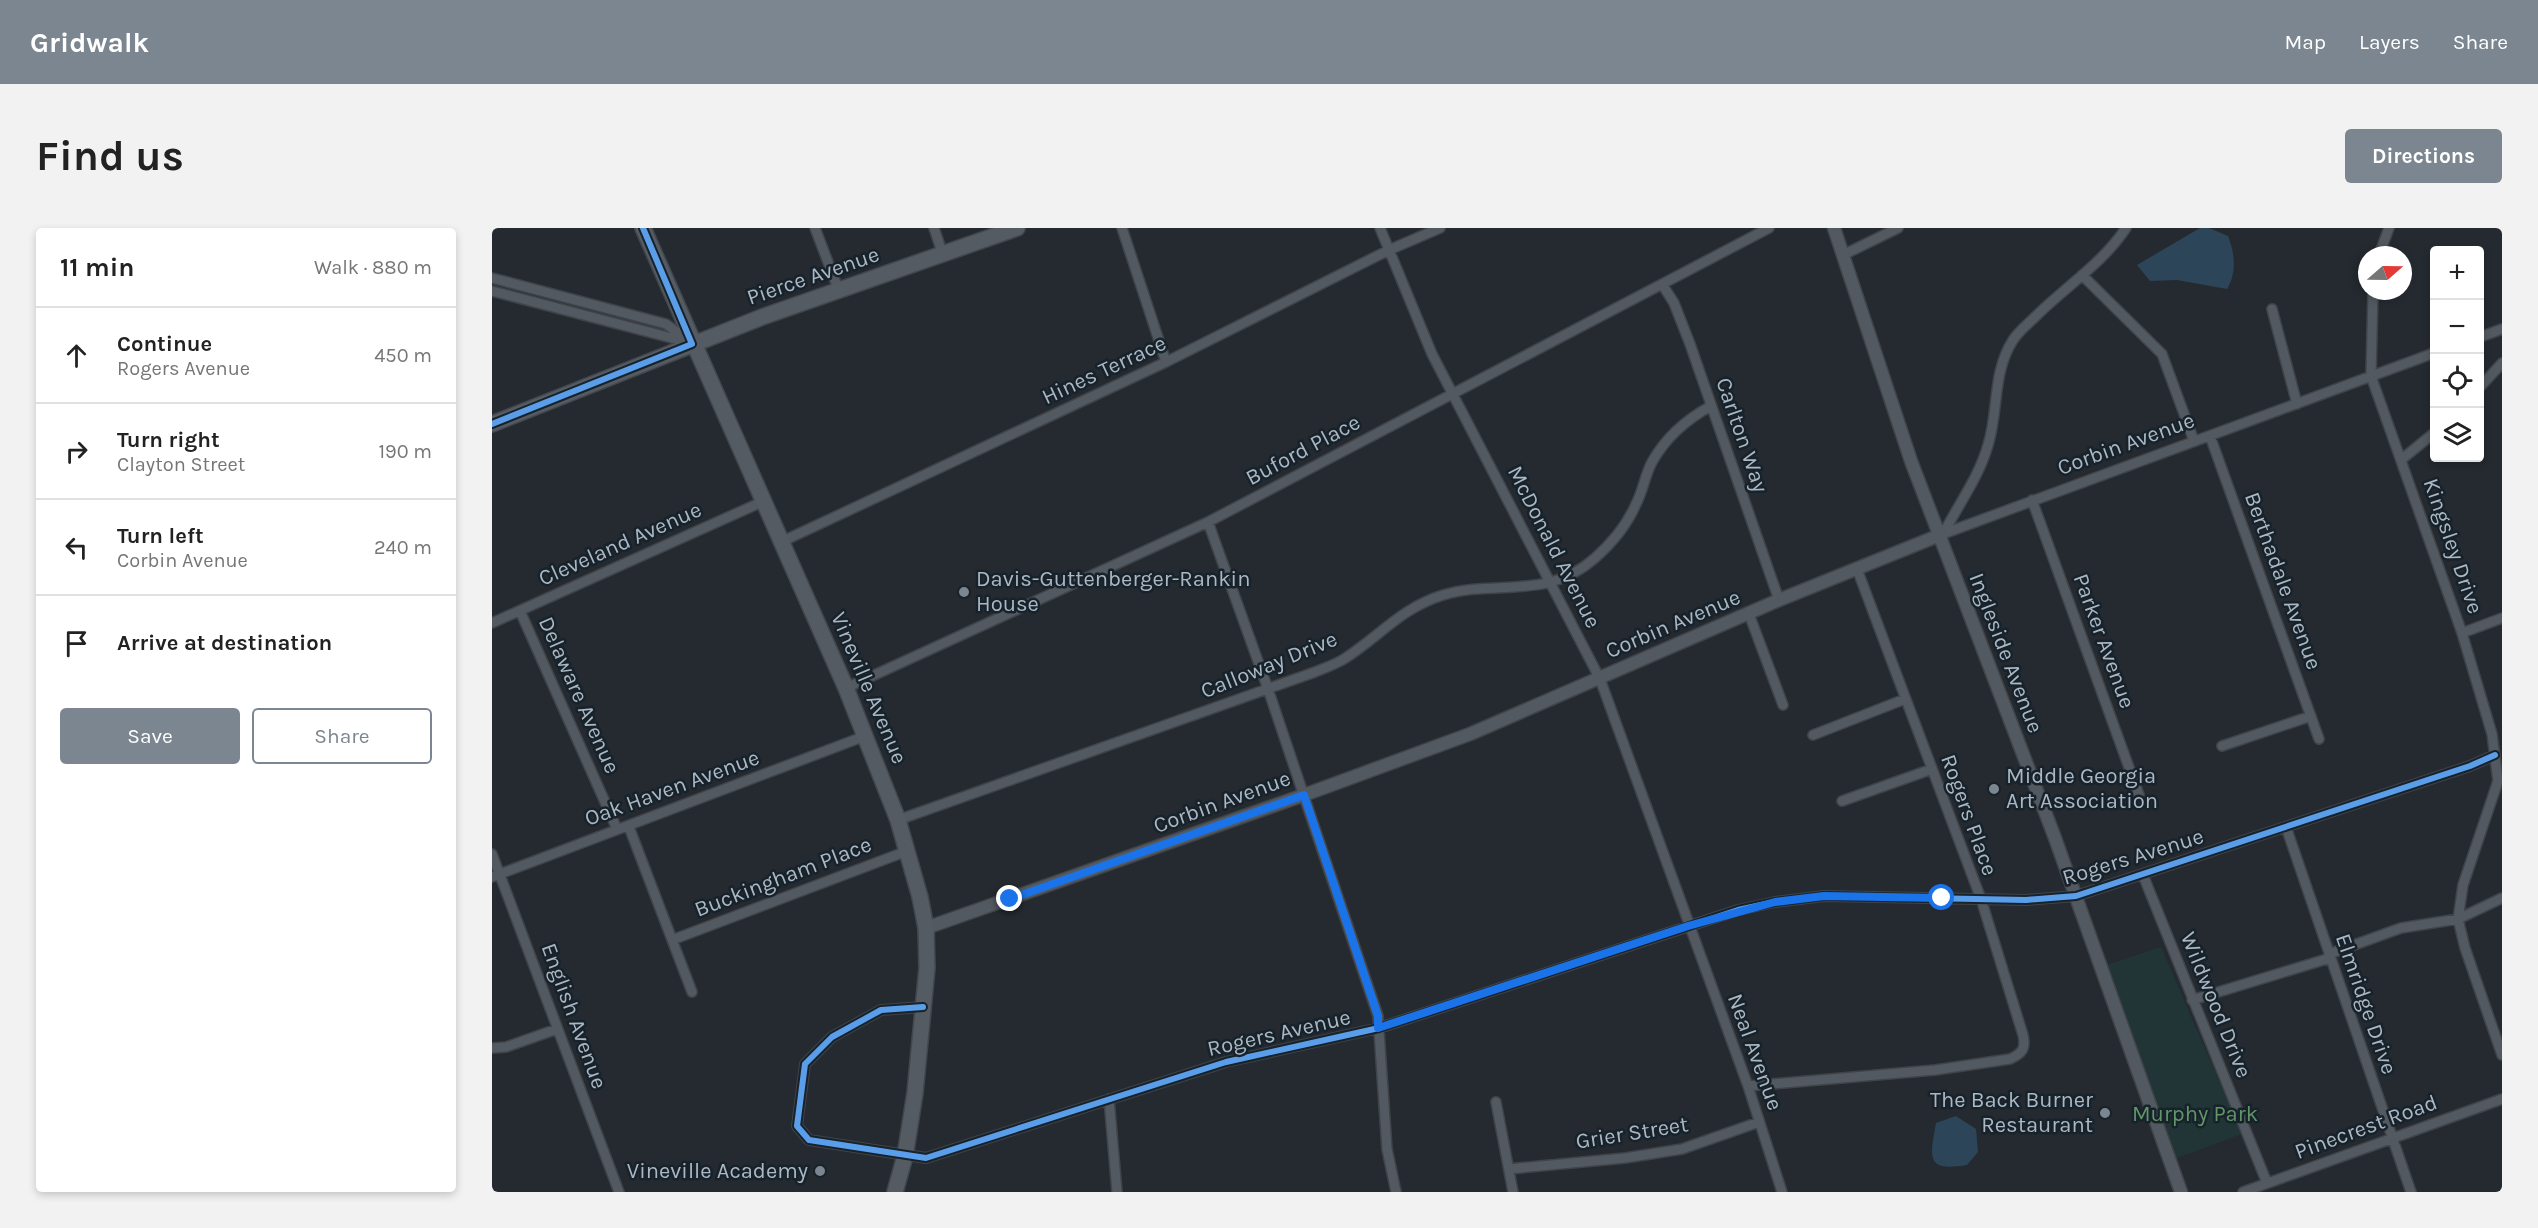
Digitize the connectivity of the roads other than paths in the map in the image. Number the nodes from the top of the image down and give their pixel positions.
1 (643, 228) edge
2 (815, 228) edge
3 (934, 228) edge
4 (1017, 228) edge
5 (1122, 228) edge
6 (1380, 228) edge
7 (1440, 228) edge
8 (1769, 228) edge
9 (1834, 228) edge
10 (1898, 228) edge
11 (2126, 228) edge
12 (2389, 228) edge
13 (2382, 246) edge
14 (1389, 249) junction
15 (943, 255) junction
16 (1843, 255) junction
17 (2082, 275) junction
18 (492, 279) edge
19 (1662, 285) junction
20 (492, 291) edge
21 (839, 291) junction
22 (2373, 300) edge
23 (2272, 309) dead end
24 (2502, 329) edge
25 (2484, 336) edge
26 (692, 344) junction
27 (2431, 354) edge
28 (1166, 362) junction
29 (2502, 363) edge
30 (2371, 376) junction
31 (2484, 383) edge
32 (1452, 394) junction
33 (2297, 404) junction
34 (1711, 406) junction
35 (492, 424) edge
36 (2210, 436) junction
37 (2430, 436) edge
38 (2194, 441) junction
39 (2402, 459) junction
40 (2032, 500) junction
41 (764, 501) junction
42 (1208, 522) junction
43 (1940, 535) junction
44 (782, 542) junction
45 (1857, 569) junction
46 (1552, 582) junction
47 (1779, 600) junction
48 (520, 611) junction
49 (1749, 614) junction
50 (2502, 618) edge
51 (492, 623) edge
52 (2462, 633) junction
53 (1600, 679) junction
54 (846, 688) junction
55 (1268, 689) junction
56 (1905, 699) junction
57 (1783, 705) dead end
58 (2310, 716) junction
59 (1813, 735) dead end
60 (865, 736) junction
61 (2319, 739) dead end
62 (2222, 746) dead end
63 (2495, 755) junction
64 (1932, 769) junction
65 (1304, 795) junction
66 (2139, 795) dead end
67 (1842, 801) dead end
68 (898, 820) junction
69 (629, 827) junction
70 (2286, 827) junction
71 (617, 829) junction
72 (907, 851) junction
73 (492, 854) edge
74 (2143, 875) junction
75 (497, 876) edge
76 (2076, 896) junction
77 (2502, 898) edge
78 (1981, 899) junction
79 (2458, 919) junction
80 (1688, 926) junction
81 (926, 928) junction
82 (672, 940) junction
83 (2329, 956) junction
84 (692, 992) dead end
85 (2192, 1000) junction
86 (923, 1007) junction
87 (1378, 1028) junction
88 (557, 1029) junction
89 (492, 1048) edge
90 (2502, 1055) edge
91 (1748, 1086) junction
92 (1109, 1099) junction
93 (2502, 1099) edge
94 (1496, 1102) dead end
95 (1759, 1122) junction
96 (2392, 1139) junction
97 (905, 1156) junction
98 (1509, 1169) junction
99 (2266, 1183) junction
100 (2247, 1191) edge
101 (619, 1192) edge
102 (895, 1192) edge
103 (1117, 1192) edge
104 (1396, 1192) edge
105 (1513, 1192) edge
106 (1782, 1192) edge
107 (2181, 1192) edge
108 (2411, 1192) edge

1 - 26 main road, Vineville Avenue
2 - 21 street
3 - 15 street
4 - 15 main road, Pierce Avenue
5 - 28 street
6 - 14 street, McDonald Avenue
7 - 14 street, Hines Terrace
8 - 19 street, Buford Place
9 - 16 street, Ingleside Avenue
10 - 16 street
11 - 17 street
12 - 13 street
14 - 28 street, Hines Terrace
14 - 32 street, McDonald Avenue
15 - 21 main road, Pierce Avenue
16 - 43 street, Ingleside Avenue
17 - 38 street
17 - 43 street
18 - 26 street
19 - 32 street, Buford Place
19 - 34 street, Carlton Way
20 - 26 street
21 - 26 main road, Pierce Avenue
22 - 30 street, Kingsley Drive
23 - 33 street
24 - 25 street
26 - 35 main road, Pierce Avenue
26 - 41 main road, Vineville Avenue
27 - 30 street, Corbin Avenue
28 - 44 street, Hines Terrace
29 - 31 street
30 - 33 street, Corbin Avenue
30 - 39 street, Kingsley Drive
32 - 42 street, Buford Place
32 - 46 street, McDonald Avenue
33 - 36 street, Corbin Avenue
34 - 46 street, Calloway Drive
34 - 47 street, Carlton Way
36 - 38 street, Corbin Avenue
36 - 58 street, Berthadale Avenue
37 - 39 street
38 - 40 street, Corbin Avenue
39 - 52 street, Kingsley Drive
40 - 43 street, Corbin Avenue
40 - 66 street, Parker Avenue
41 - 44 main road, Vineville Avenue
41 - 48 street, Cleveland Avenue
42 - 54 street, Buford Place
42 - 55 street
43 - 45 street, Corbin Avenue
43 - 76 street, Ingleside Avenue
44 - 54 main road, Vineville Avenue
45 - 47 street, Corbin Avenue
45 - 56 street, Rogers Place
46 - 53 street, McDonald Avenue
46 - 55 street, Calloway Drive
47 - 49 street, Corbin Avenue
48 - 51 street, Cleveland Avenue
48 - 71 street, Delaware Avenue
49 - 53 street, Corbin Avenue
49 - 57 street
50 - 52 street
52 - 63 street, Kingsley Drive
53 - 65 street, Corbin Avenue
53 - 80 street, McDonald Avenue
54 - 60 main road, Vineville Avenue
55 - 65 street
55 - 68 street, Calloway Drive
56 - 59 street
56 - 64 street, Rogers Place
58 - 61 street, Berthadale Avenue
58 - 62 street
60 - 68 main road, Vineville Avenue
60 - 69 street, Oak Haven Avenue
63 - 70 street, Rogers Avenue
63 - 79 street, Kingsley Drive
64 - 67 street
64 - 78 street, Rogers Place
65 - 81 street, Corbin Avenue
65 - 87 street
68 - 72 main road, Vineville Avenue
69 - 71 street, Oak Haven Avenue
69 - 82 street
70 - 74 street, Rogers Avenue
70 - 83 street, Elmridge Drive
71 - 75 street, Oak Haven Avenue
72 - 81 main road, Vineville Avenue
72 - 82 street, Buckingham Place
73 - 75 street, English Avenue
74 - 76 street, Rogers Avenue
74 - 85 street, Wildwood Drive
75 - 88 street, English Avenue
76 - 78 street, Rogers Avenue
76 - 107 street, Ingleside Avenue
77 - 79 street
78 - 80 street, Rogers Avenue
78 - 91 street, Rogers Place
79 - 83 street
79 - 90 street, Kingsley Drive
80 - 87 street, Rogers Avenue
80 - 91 street, Neal Avenue
81 - 86 main road, Vineville Avenue
82 - 84 street
83 - 85 street
83 - 96 street, Elmridge Drive
85 - 99 street, Wildwood Drive
86 - 97 main road, Vineville Avenue
86 - 97 street, Rogers Avenue
87 - 92 street, Rogers Avenue
87 - 104 street
88 - 89 street
88 - 101 street, English Avenue
91 - 95 street, Neal Avenue
92 - 97 street, Rogers Avenue
92 - 103 street
93 - 96 street, Pinecrest Road
94 - 98 street
95 - 98 street, Grier Street
95 - 106 street, Neal Avenue
96 - 99 street, Pinecrest Road
96 - 108 street, Elmridge Drive
97 - 102 main road, Vineville Avenue
98 - 105 street
99 - 100 street, Pinecrest Road

